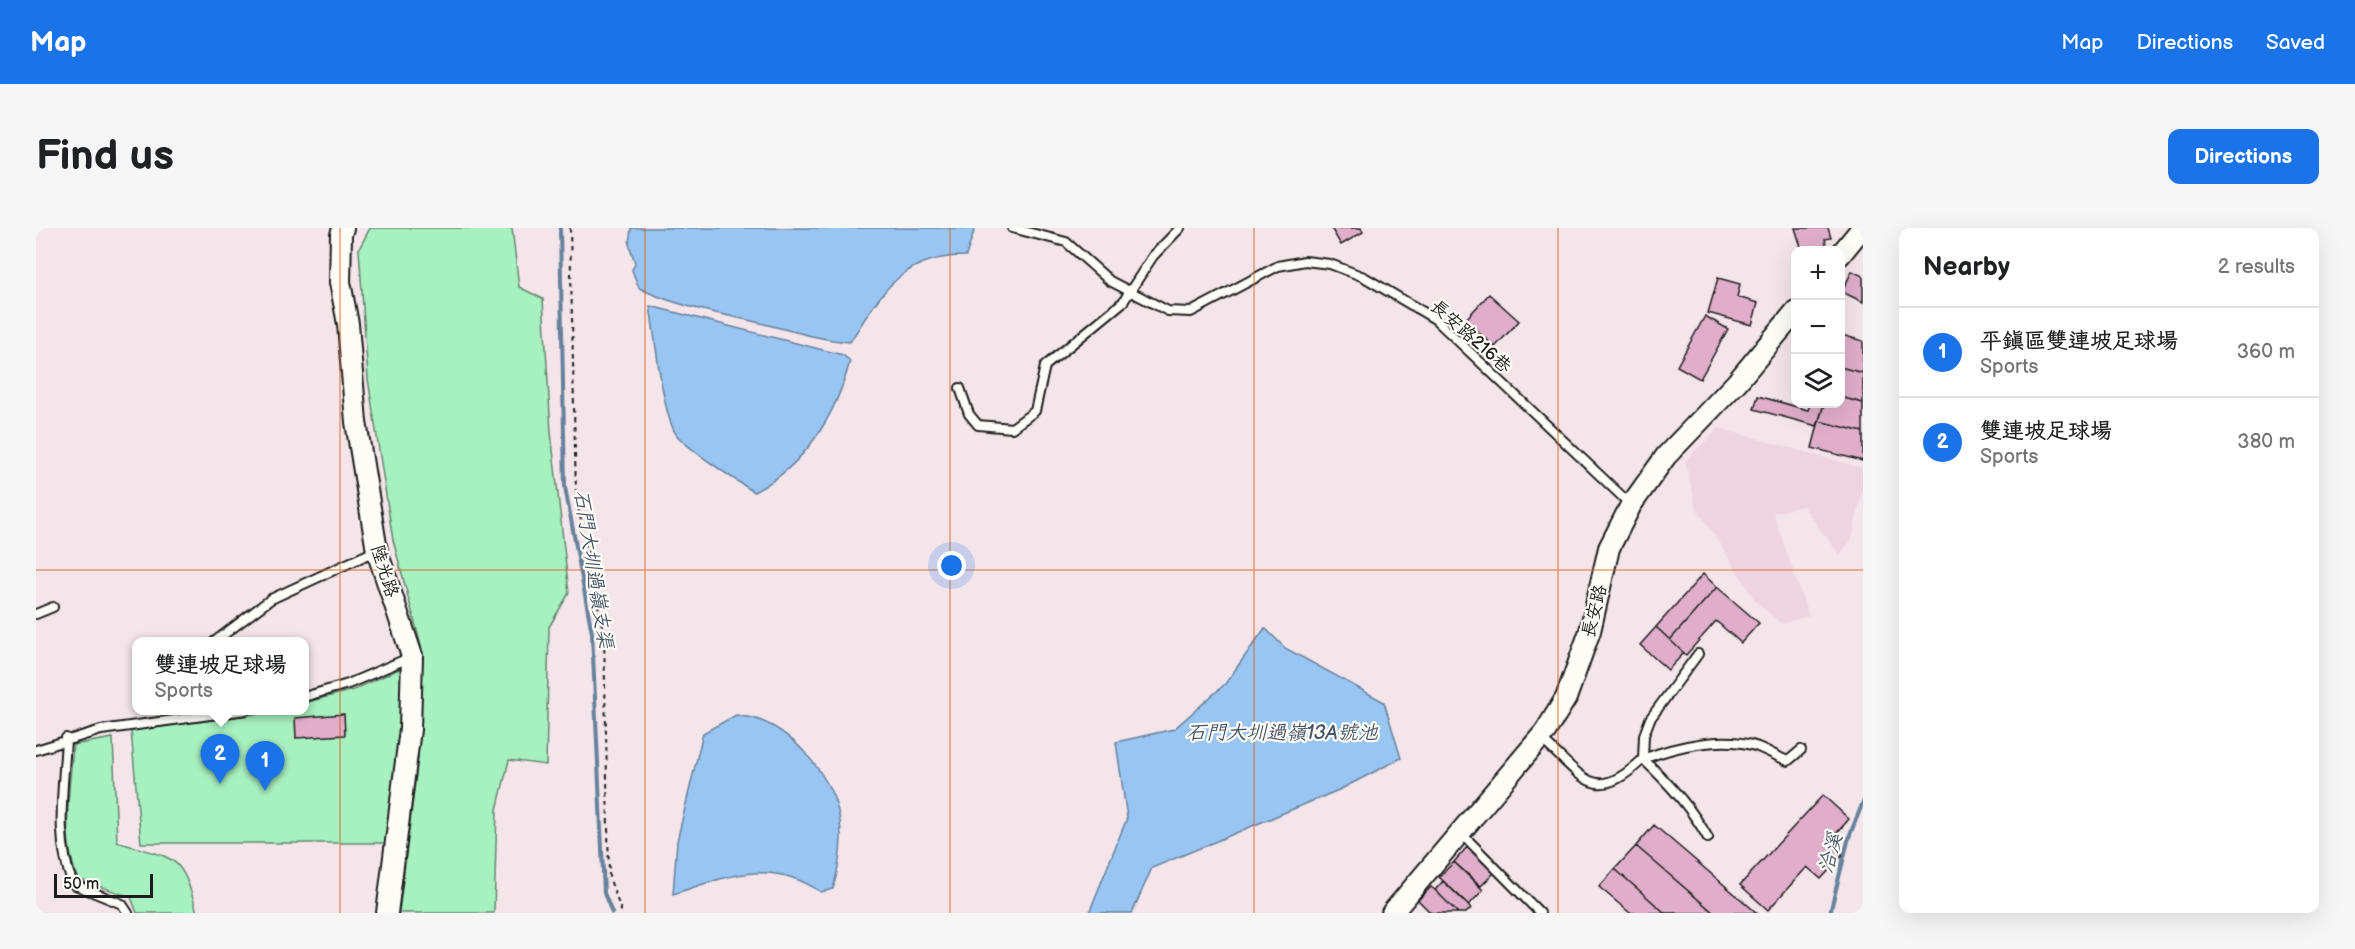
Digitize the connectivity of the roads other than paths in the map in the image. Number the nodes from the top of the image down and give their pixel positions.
1 (343, 228) edge
2 (1012, 228) edge
3 (1180, 228) edge
4 (1862, 228) edge
5 (1845, 249) edge
6 (1129, 292) junction
7 (1791, 316) edge
8 (960, 388) dead end
9 (1631, 505) junction
10 (377, 551) junction
11 (53, 607) dead end
12 (36, 614) edge
13 (221, 637) edge
14 (1698, 654) dead end
15 (412, 656) junction
16 (309, 696) edge
17 (215, 715) edge
18 (66, 738) junction
19 (1540, 738) junction
20 (36, 750) edge
21 (1801, 750) dead end
22 (1643, 759) junction
23 (1461, 833) junction
24 (1708, 838) dead end
25 (128, 913) edge
26 (387, 913) edge
27 (1392, 913) edge
28 (1540, 913) edge

1 - 10 street, 陸光路
2 - 6 lane, 長安路216巷
3 - 6 lane
4 - 5 street
6 - 8 lane
6 - 9 lane, 長安路216巷
7 - 9 street, 長安路
9 - 19 street, 長安路
10 - 13 lane
10 - 15 street, 陸光路
11 - 12 lane
14 - 22 lane
15 - 16 lane
15 - 26 street, 陸光路
17 - 18 lane
18 - 20 lane
18 - 25 lane
19 - 22 lane
19 - 23 street, 長安路
21 - 22 lane
22 - 24 lane
23 - 27 street, 長安路
23 - 28 lane

